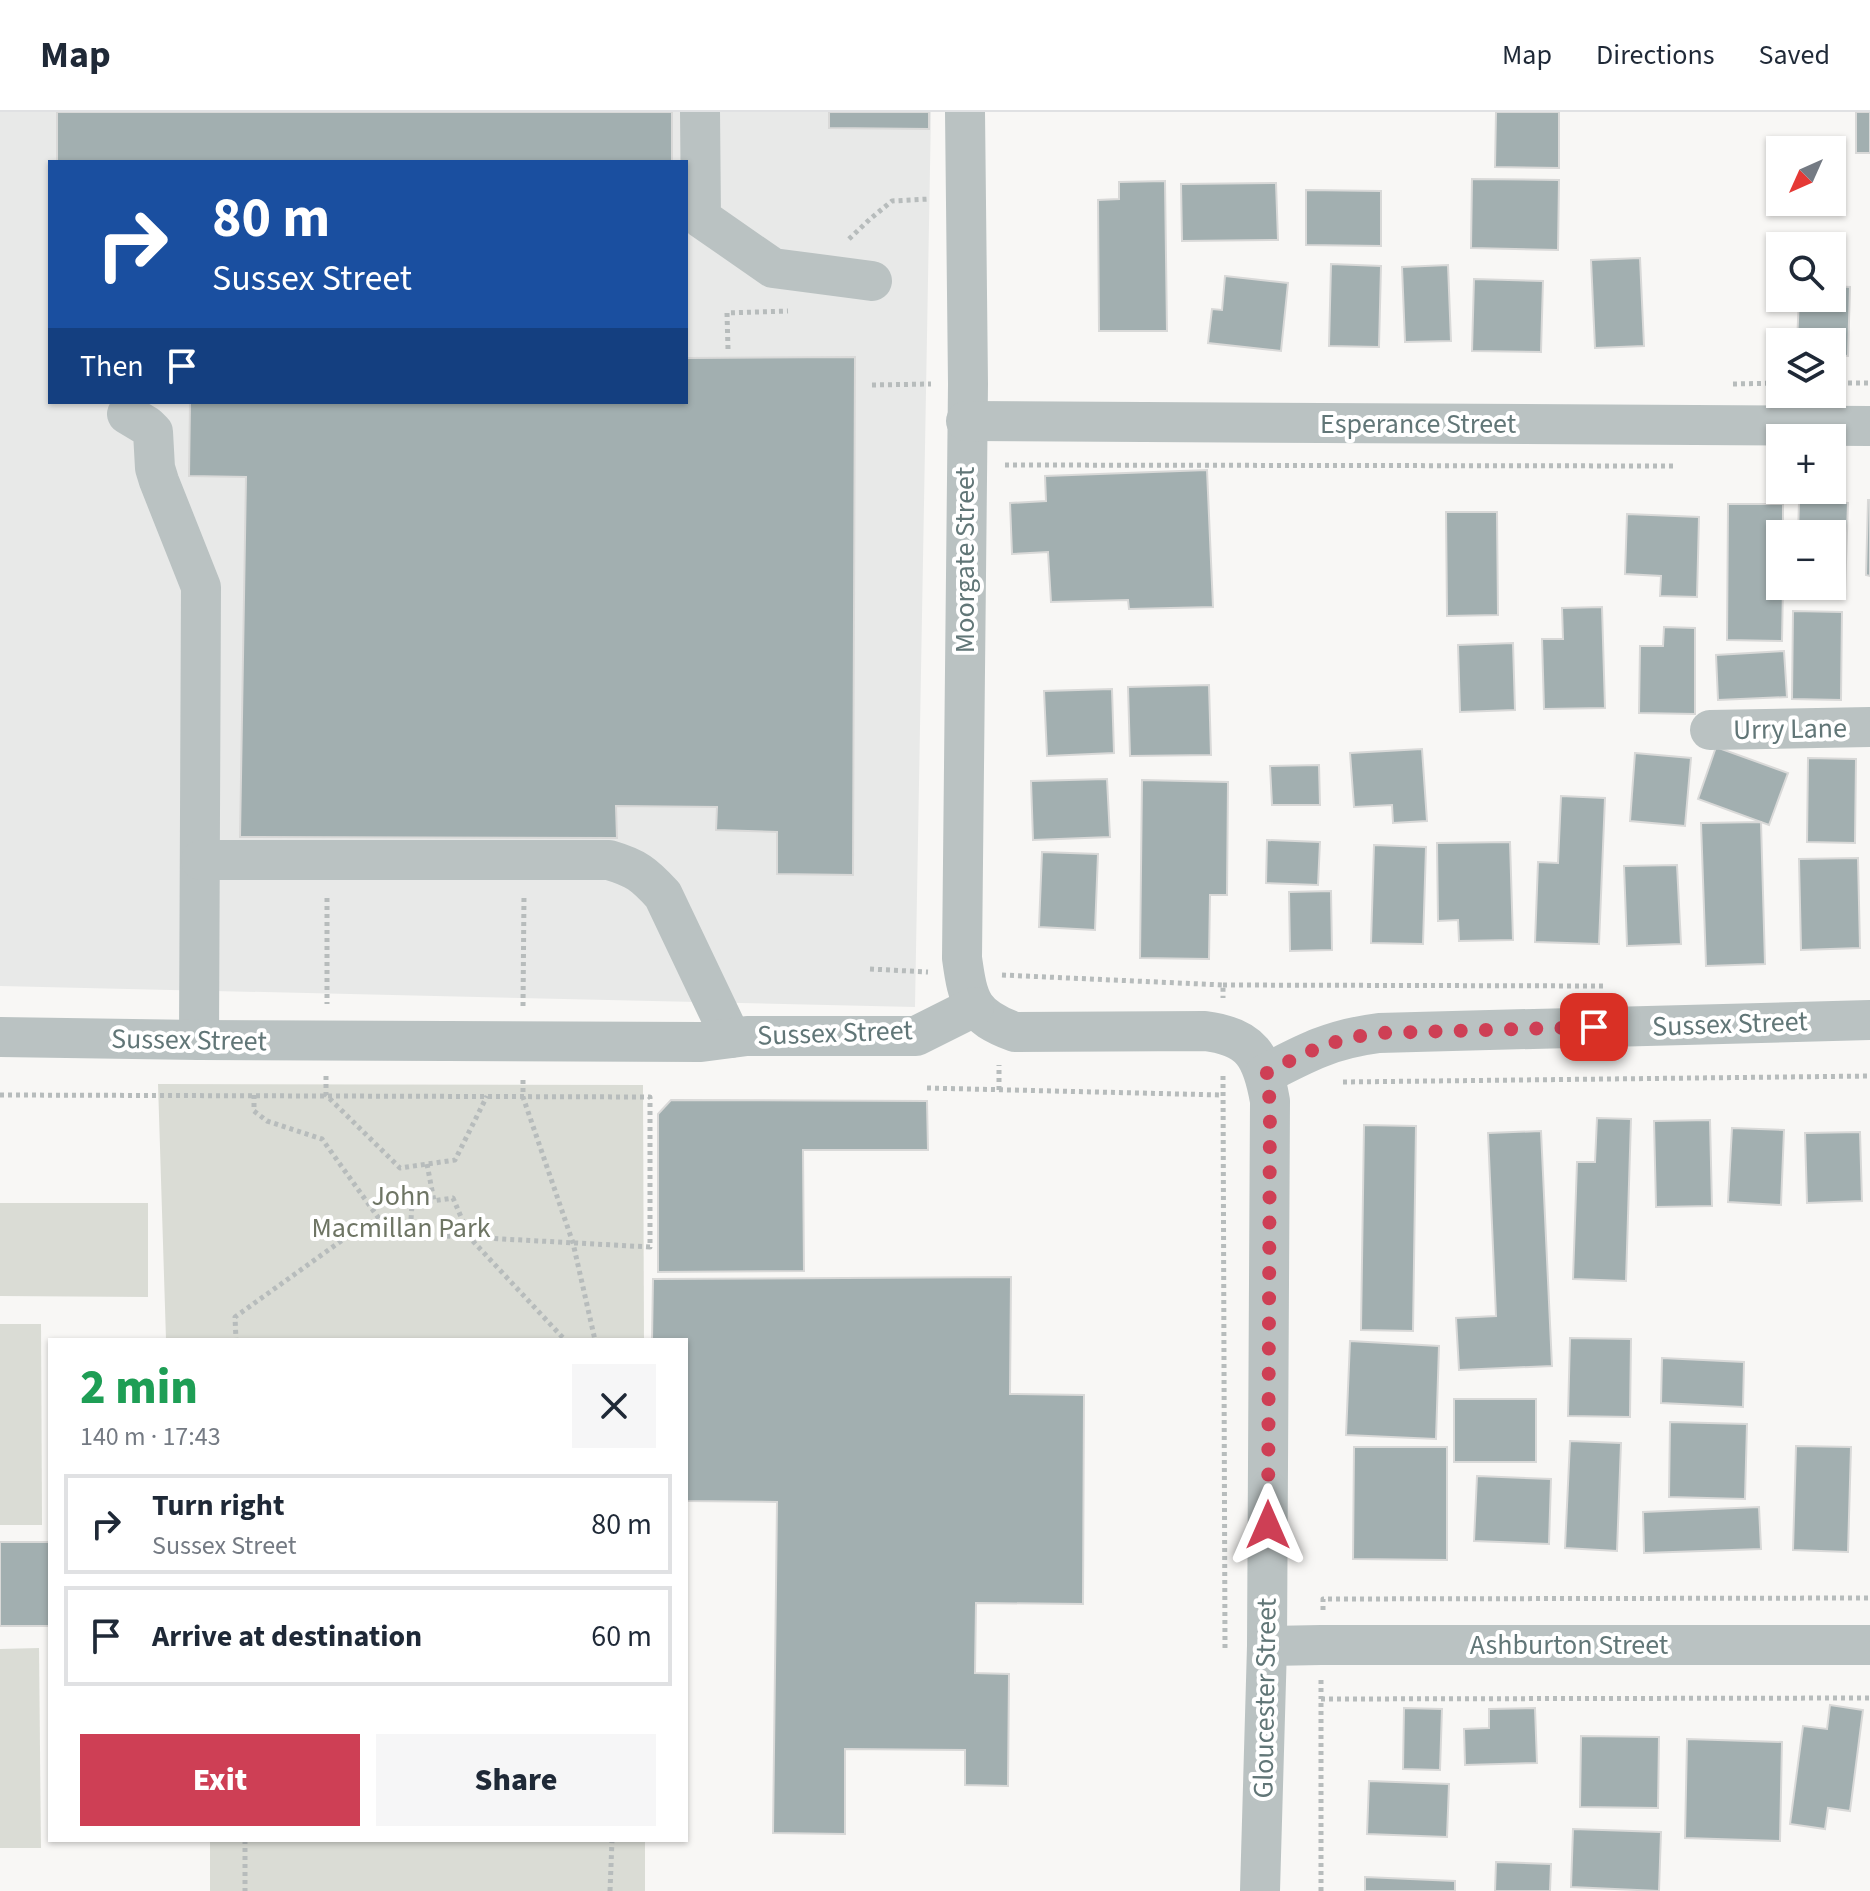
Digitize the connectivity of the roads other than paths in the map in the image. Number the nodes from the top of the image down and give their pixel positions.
1 (700, 112) edge
2 (965, 112) edge
3 (872, 281) dead end
4 (967, 403) junction
5 (143, 412) dead end
6 (1870, 426) edge
7 (1870, 727) edge
8 (1710, 730) dead end
9 (201, 860) junction
10 (969, 990) junction
11 (1870, 1020) edge
12 (0, 1037) edge
13 (731, 1038) junction
14 (199, 1040) junction
15 (1266, 1080) junction
16 (1870, 1645) edge
17 (1267, 1646) junction
18 (1260, 1891) edge

1 - 3 street
2 - 4 street, Moorgate Street
4 - 6 street, Esperance Street
4 - 10 street, Moorgate Street
5 - 9 street
7 - 8 street, Urry Lane
9 - 13 street
9 - 14 street
10 - 13 street, Sussex Street
10 - 15 street
11 - 15 street, Sussex Street
12 - 14 street, Sussex Street
13 - 14 street, Sussex Street
15 - 17 street, Gloucester Street
16 - 17 street, Ashburton Street
17 - 18 street, Gloucester Street

